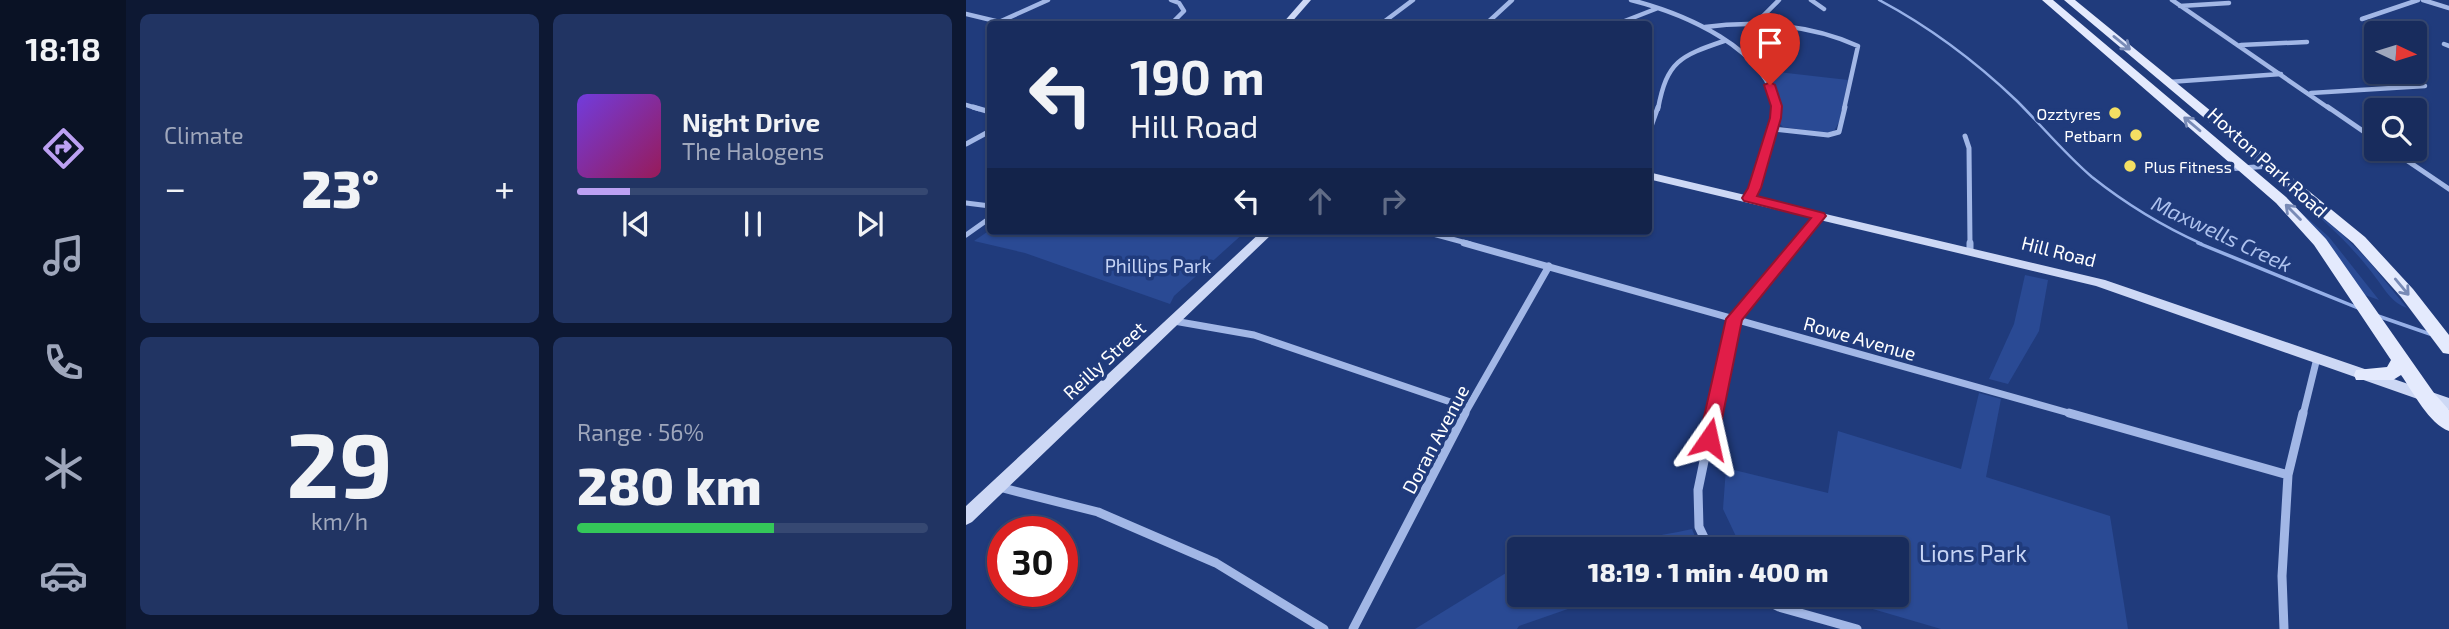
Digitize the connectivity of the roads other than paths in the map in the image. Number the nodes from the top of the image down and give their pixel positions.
1 (1048, 0) edge
2 (1171, 0) edge
3 (1188, 0) edge
4 (1307, 0) edge
5 (1413, 0) edge
6 (1511, 0) edge
7 (1631, 0) edge
8 (1779, 0) edge
9 (1811, 0) edge
10 (2047, 0) edge
11 (2069, 0) edge
12 (2172, 0) edge
13 (2418, 0) edge
14 (2423, 0) edge
15 (1179, 3) junction
16 (2229, 3) dead end
17 (2180, 6) junction
18 (1659, 8) junction
19 (2449, 8) edge
20 (1824, 9) dead end
21 (966, 14) edge
22 (2362, 19) dead end
23 (995, 21) edge
24 (1001, 21) edge
25 (1175, 21) edge
26 (1289, 21) edge
27 (1385, 21) edge
28 (1489, 21) edge
29 (1625, 21) edge
30 (1756, 23) junction
31 (1705, 27) junction
32 (1724, 41) junction
33 (2307, 43) dead end
34 (2240, 45) junction
35 (2282, 74) junction
36 (2169, 82) junction
37 (2425, 86) dead end
38 (2310, 93) junction
39 (966, 105) edge
40 (987, 111) edge
41 (1652, 128) edge
42 (1773, 129) junction
43 (2364, 131) edge
44 (987, 133) edge
45 (1965, 136) dead end
46 (966, 144) edge
47 (2408, 161) edge
48 (2270, 166) junction
49 (2244, 168) junction
50 (2198, 171) dead end
51 (1652, 176) edge
52 (2449, 189) edge
53 (1749, 198) junction
54 (966, 203) edge
55 (987, 206) edge
56 (1819, 216) junction
57 (987, 220) edge
58 (966, 235) edge
59 (1265, 235) edge
60 (1437, 235) edge
61 (1970, 251) junction
62 (1549, 266) junction
63 (1734, 319) junction
64 (1174, 321) junction
65 (2449, 348) edge
66 (2317, 358) junction
67 (2401, 360) junction
68 (2363, 375) junction
69 (2427, 398) junction
70 (2449, 404) edge
71 (1468, 408) junction
72 (2449, 423) edge
73 (2288, 475) junction
74 (998, 487) junction
75 (966, 517) edge
76 (1704, 537) edge
77 (1779, 607) edge
78 (1324, 629) edge
79 (1353, 629) edge
80 (1857, 629) edge
81 (2284, 629) edge

1 - 24 street
2 - 15 street
3 - 15 street
4 - 26 main road
5 - 27 street
6 - 28 street
7 - 18 street
8 - 30 street
9 - 20 street
49 -> 10 main road, Hoxton Park Road
11 -> 36 main road, Hoxton Park Road
12 - 17 street
13 - 22 street
14 - 19 street
15 - 25 street
16 - 17 street
17 - 34 street
18 - 29 street
18 - 31 street
21 - 23 street
30 - 31 street
30 - 42 street
31 - 32 street
32 - 41 street
32 - 42 street
33 - 34 street
34 - 35 street
35 - 36 street
35 - 38 street
36 - 48 main road, Hoxton Park Road
37 - 38 street
38 - 43 street
39 - 40 street
42 - 53 street
44 - 46 street
45 - 61 street
47 - 52 street
48 - 49 street
48 -> 65 main road, Hoxton Park Road
49 - 50 street
67 -> 49 main road, Hoxton Park Road
51 - 53 main road, Hill Road
53 - 56 main road, Hill Road
54 - 55 street
56 - 61 main road, Hill Road
56 - 63 street
57 - 58 street
59 - 64 main road, Reilly Street
60 - 62 street, Rowe Avenue
61 - 66 main road, Hill Road
62 - 63 street, Rowe Avenue
62 - 71 street, Doran Avenue
63 - 73 street, Rowe Avenue
63 - 76 street
64 - 71 street
64 - 74 main road, Reilly Street
66 - 68 main road, Hill Road
66 - 73 street
67 - 68 main road
67 - 69 main road, Hoxton Park Road
68 - 69 main road, Hill Road
69 - 70 main road, Hill Road
69 - 72 main road, Hoxton Park Road
71 - 79 street, Doran Avenue
73 - 81 street
74 - 75 main road, Reilly Street
74 - 78 street
77 - 80 street

